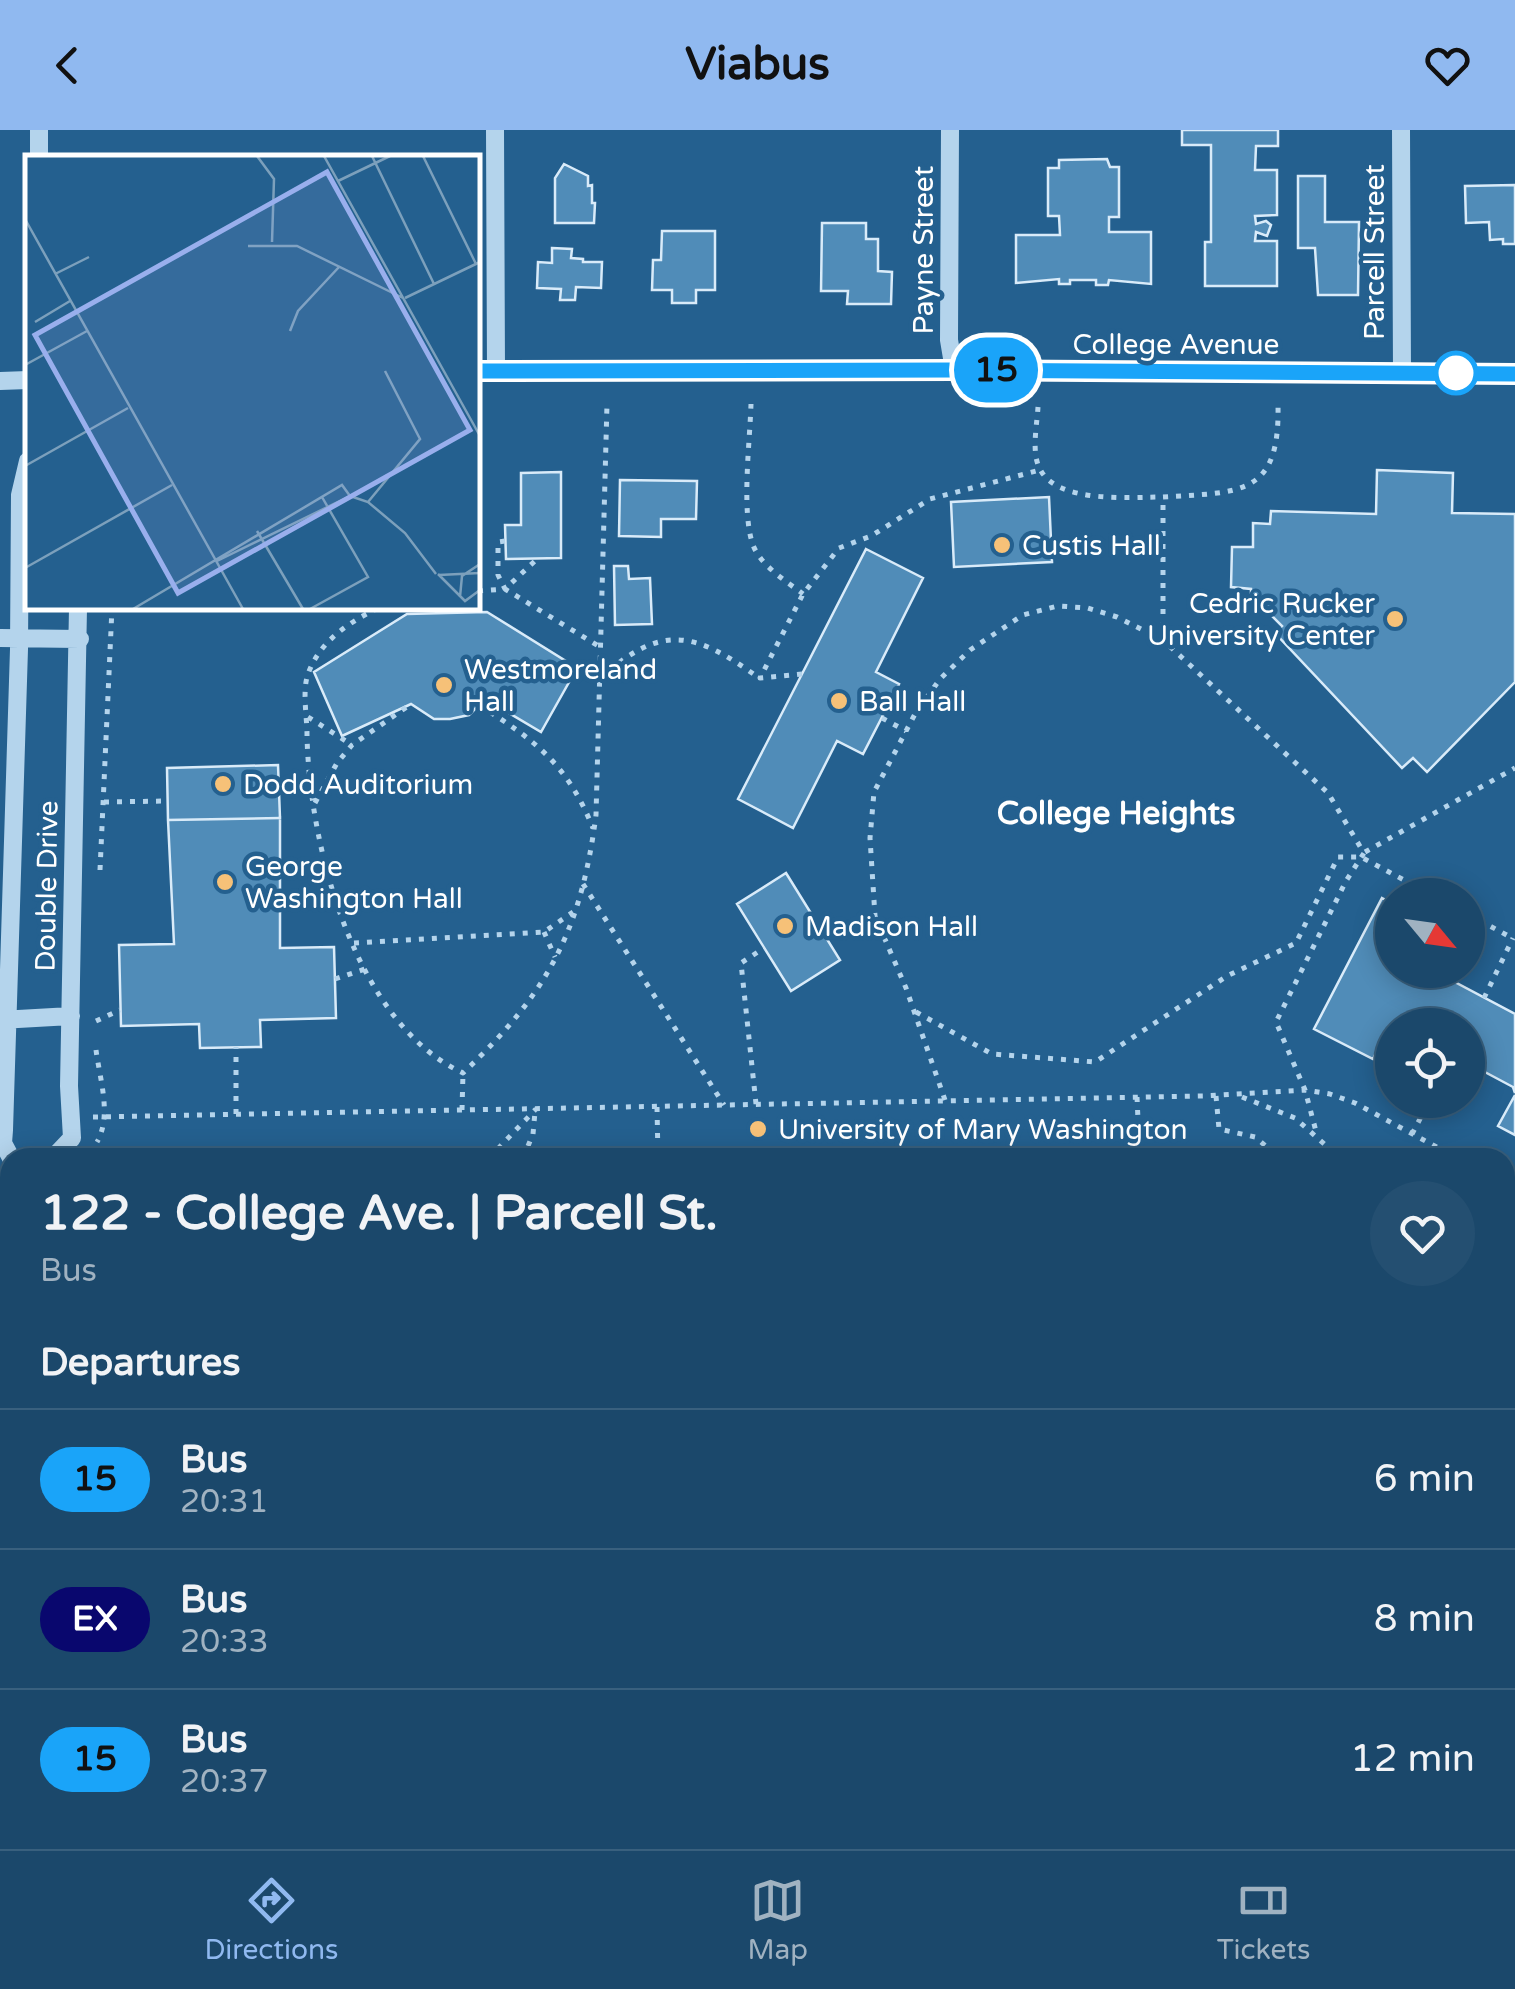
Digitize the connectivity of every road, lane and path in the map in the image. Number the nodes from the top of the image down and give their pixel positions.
1 (495, 130) edge
2 (950, 130) edge
3 (1401, 130) edge
4 (954, 370) junction
5 (487, 371) edge
6 (1402, 373) junction
7 (1515, 374) edge
8 (25, 380) edge
9 (0, 381) edge
10 (606, 404) dead end
11 (752, 404) dead end
12 (1278, 405) dead end
13 (1038, 407) dead end
14 (1040, 470) junction
15 (25, 473) edge
16 (1163, 498) junction
17 (505, 541) dead end
18 (537, 559) dead end
19 (505, 589) junction
20 (480, 592) edge
21 (803, 594) junction
22 (78, 610) edge
23 (112, 610) edge
24 (374, 610) edge
25 (10, 638) edge
26 (80, 639) junction
27 (1163, 640) junction
28 (600, 647) junction
29 (802, 674) dead end
30 (760, 678) junction
31 (599, 679) junction
32 (412, 704) dead end
33 (479, 705) dead end
34 (307, 716) junction
35 (882, 718) dead end
36 (906, 731) junction
37 (352, 745) junction
38 (1515, 768) edge
39 (168, 801) dead end
40 (104, 802) junction
41 (314, 806) junction
42 (594, 830) junction
43 (1363, 855) junction
44 (100, 875) dead end
45 (1403, 878) edge
46 (584, 884) junction
47 (576, 910) junction
48 (1485, 923) edge
49 (544, 932) junction
50 (1514, 939) edge
51 (354, 943) junction
52 (764, 948) dead end
53 (556, 958) junction
54 (364, 970) junction
55 (334, 978) dead end
56 (1484, 998) dead end
57 (94, 1004) dead end
58 (914, 1011) junction
59 (71, 1016) junction
60 (4, 1020) edge
61 (93, 1022) dead end
62 (95, 1041) dead end
63 (236, 1047) dead end
64 (463, 1073) junction
65 (1306, 1090) junction
66 (1234, 1094) junction
67 (1216, 1095) junction
68 (1136, 1097) junction
69 (945, 1100) junction
70 (756, 1104) junction
71 (724, 1105) junction
72 (656, 1106) junction
73 (536, 1109) junction
74 (462, 1110) junction
75 (236, 1114) junction
76 (105, 1117) junction
77 (70, 1118) junction
78 (1420, 1118) edge
79 (1138, 1120) dead end
80 (1412, 1134) junction
81 (1317, 1135) junction
82 (96, 1144) dead end
83 (5, 1148) edge
84 (62, 1148) edge
85 (499, 1148) edge
86 (527, 1148) edge
87 (658, 1148) edge
88 (1268, 1148) edge
89 (1330, 1148) edge
90 (1439, 1148) edge

1 - 5 street
2 - 4 street, Payne Street
3 - 6 street, Parcell Street
4 - 5 street, College Avenue
4 - 6 street, College Avenue
6 - 7 street, College Avenue
8 - 9 street
10 - 28 path
11 - 21 path
12 - 16 path
13 - 14 path
14 - 16 path
14 - 21 path
15 - 25 street, Double Drive
16 - 27 path
17 - 19 path
18 - 19 path
19 - 20 path
19 - 28 path
21 - 30 path
22 - 26 street, Double Drive
23 - 40 path
24 - 34 path
25 - 26 street
25 - 60 street, Double Drive
26 - 59 street, Double Drive
27 - 36 path
27 - 43 path
28 - 31 path
29 - 30 path
30 - 31 path
31 - 42 path
32 - 37 path
33 - 42 path
34 - 37 path
34 - 41 path
35 - 36 path
36 - 58 path
37 - 41 path
38 - 43 path
39 - 40 path
40 - 44 path
41 - 51 path
42 - 46 path
43 - 45 path
43 - 58 path
43 - 65 path
46 - 47 path
46 - 71 path
47 - 49 path
47 - 53 path
48 - 50 path
49 - 51 path
49 - 53 path
50 - 56 path
51 - 54 path
52 - 70 path
53 - 64 path
54 - 55 path
54 - 64 path
57 - 61 path
58 - 69 path
59 - 60 street
59 - 77 street, Double Drive
60 - 83 street, Double Drive
62 - 76 path
63 - 75 path
64 - 74 path
65 - 66 path
65 - 80 path
65 - 81 path
66 - 67 path
66 - 81 path
67 - 68 path
67 - 88 path
68 - 69 path
68 - 79 path
69 - 70 path
70 - 71 path
71 - 72 path
72 - 73 path
72 - 87 path
73 - 74 path
73 - 85 path
73 - 86 path
74 - 75 path
75 - 76 path
76 - 77 path
76 - 82 path
77 - 84 street, Double Drive
78 - 80 path
80 - 90 path
81 - 89 path

